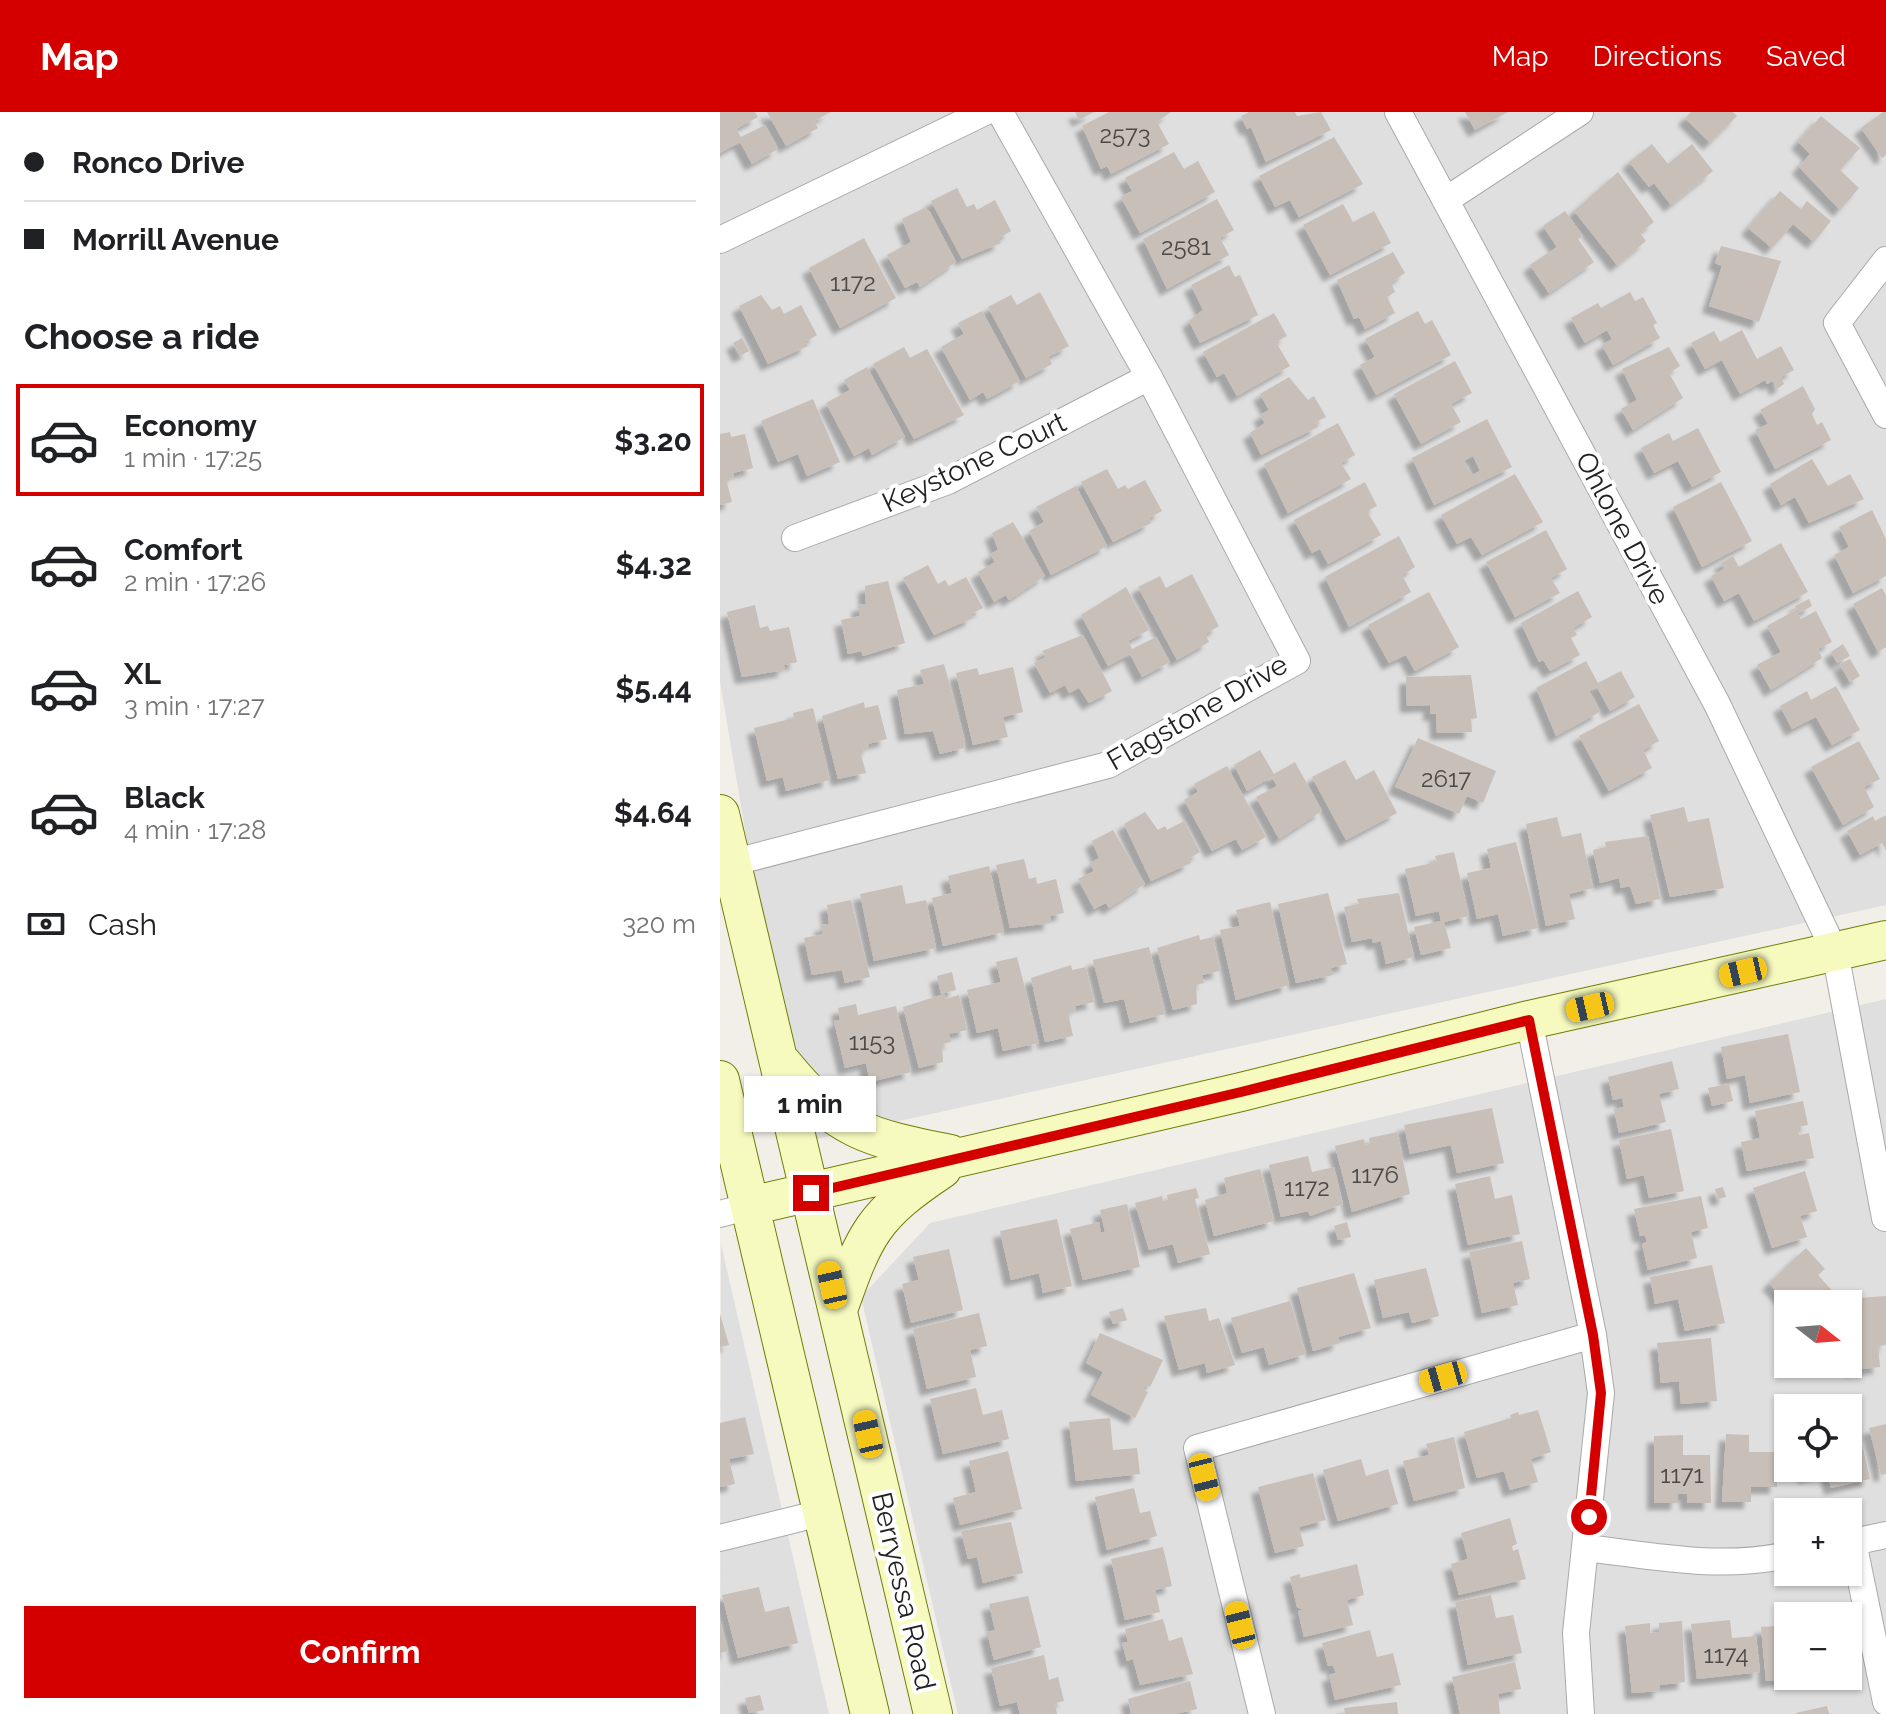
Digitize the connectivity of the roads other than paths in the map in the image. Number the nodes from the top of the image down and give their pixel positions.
1 (985, 112) edge
2 (1000, 112) edge
3 (1398, 112) edge
4 (1580, 112) edge
5 (1446, 200) junction
6 (720, 240) edge
7 (1886, 260) edge
8 (1149, 377) junction
9 (1886, 415) edge
10 (795, 538) dead end
11 (720, 814) edge
12 (731, 863) junction
13 (1886, 940) edge
14 (1835, 952) junction
15 (1529, 1020) junction
16 (777, 1057) junction
17 (720, 1080) edge
18 (961, 1156) junction
19 (811, 1193) junction
20 (735, 1210) edge
21 (1885, 1218) edge
22 (838, 1310) junction
23 (1593, 1335) junction
24 (821, 1513) junction
25 (1886, 1535) edge
26 (720, 1538) edge
27 (1862, 1540) edge
28 (1586, 1548) junction
29 (1774, 1558) edge
30 (1861, 1586) edge
31 (1886, 1702) edge
32 (870, 1714) edge
33 (933, 1714) edge
34 (1262, 1714) edge
35 (1581, 1714) edge

1 - 6 street
2 - 8 street, Flagstone Drive
3 - 5 street, Ohlone Drive
4 - 5 street
5 - 14 street, Ohlone Drive
7 - 9 street
8 - 10 street, Keystone Court
8 - 12 street, Flagstone Drive
11 - 12 main road, Berryessa Road
12 - 16 main road, Berryessa Road
13 - 14 main road
14 - 15 main road
14 - 21 street, Ohlone Drive
15 - 18 main road
15 - 23 street
16 - 18 main road
16 - 19 main road, Berryessa Road
17 - 20 main road
18 - 19 main road
18 - 22 main road
19 - 20 main road
19 - 22 main road, Berryessa Road
20 - 24 main road
22 - 33 main road, Berryessa Road
23 - 28 street
23 - 34 street
24 - 26 street
24 - 32 main road
25 - 27 street
28 - 29 street
28 - 35 street
30 - 31 street

